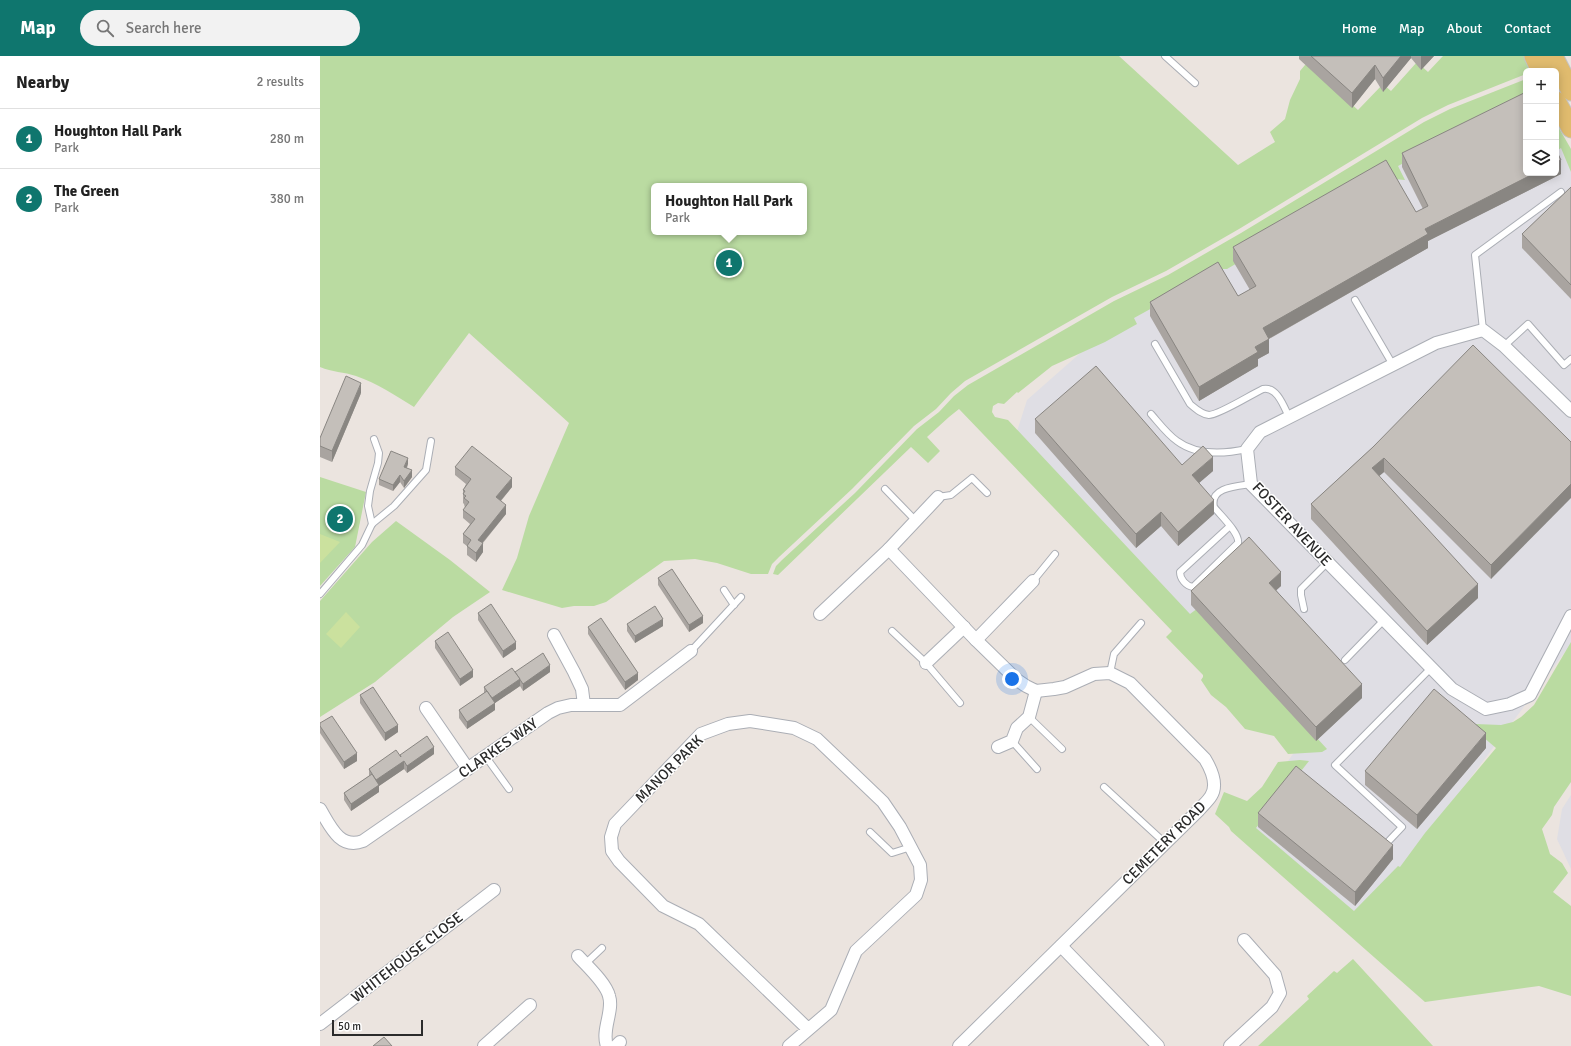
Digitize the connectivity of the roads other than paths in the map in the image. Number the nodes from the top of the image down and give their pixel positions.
1 (1165, 56) edge
2 (1534, 56) edge
3 (1553, 56) edge
4 (1540, 68) edge
5 (1195, 83) dead end
6 (1571, 91) edge
7 (1558, 104) edge
8 (1571, 128) edge
9 (1561, 192) dead end
10 (1355, 300) dead end
11 (1483, 330) junction
12 (1155, 344) dead end
13 (1504, 346) junction
14 (1571, 359) edge
15 (1392, 365) junction
16 (1570, 409) edge
17 (1150, 414) dead end
18 (1289, 417) junction
19 (374, 439) dead end
20 (431, 441) dead end
21 (1247, 449) junction
22 (1251, 484) junction
23 (885, 489) dead end
24 (987, 493) dead end
25 (938, 497) joint
26 (916, 521) junction
27 (372, 524) junction
28 (1230, 526) junction
29 (889, 549) junction
30 (1056, 554) dead end
31 (1328, 562) junction
32 (1033, 581) joint
33 (724, 590) dead end
34 (320, 594) edge
35 (742, 597) dead end
36 (734, 605) junction
37 (1304, 609) dead end
38 (820, 614) dead end
39 (1571, 616) edge
40 (1384, 620) junction
41 (1141, 623) dead end
42 (964, 627) junction
43 (892, 631) dead end
44 (554, 635) dead end
45 (976, 640) junction
46 (691, 651) joint
47 (1345, 660) dead end
48 (926, 663) junction
49 (1431, 668) junction
50 (1110, 673) junction
51 (1036, 691) junction
52 (960, 703) dead end
53 (584, 705) junction
54 (426, 708) dead end
55 (1029, 717) junction
56 (1012, 741) junction
57 (998, 747) dead end
58 (1062, 749) dead end
59 (486, 757) junction
60 (1037, 769) dead end
61 (468, 770) junction
62 (1104, 787) dead end
63 (509, 789) dead end
64 (320, 809) edge
65 (870, 832) dead end
66 (1165, 843) junction
67 (1384, 846) edge
68 (911, 847) junction
69 (494, 890) dead end
70 (1244, 940) dead end
71 (1061, 946) junction
72 (602, 948) dead end
73 (582, 960) joint
74 (530, 1005) dead end
75 (320, 1024) edge
76 (808, 1029) junction
77 (484, 1046) edge
78 (607, 1046) edge
79 (789, 1046) edge
80 (958, 1046) edge
81 (1158, 1046) edge
82 (1230, 1046) edge

1 - 5 lane
2 - 4 main road
3 - 6 main road
7 - 8 main road
9 - 11 lane
10 - 15 lane
11 - 13 street
11 - 15 street
12 - 18 lane
13 - 14 lane
13 - 16 street
15 - 18 street
17 - 21 lane
18 - 21 street
19 - 27 lane
20 - 27 lane
21 - 22 street, FOSTER AVENUE
22 - 28 lane
22 - 31 street, FOSTER AVENUE
23 - 26 lane
24 - 25 lane
25 - 26 street
26 - 29 street
27 - 34 lane
28 - 28 lane
29 - 38 street
29 - 42 street
30 - 32 lane
31 - 37 lane
31 - 40 street, FOSTER AVENUE
32 - 45 street
33 - 36 lane
35 - 36 lane
36 - 46 lane
39 - 49 street, FOSTER AVENUE
40 - 47 lane
40 - 49 street, FOSTER AVENUE
41 - 50 lane
42 - 45 street
42 - 48 street
43 - 48 lane
44 - 53 street
45 - 51 street
46 - 53 street, CLARKES WAY
48 - 52 lane
49 - 67 lane
50 - 51 street
50 - 66 street, CEMETERY ROAD
51 - 55 street
53 - 59 street, CLARKES WAY
54 - 61 street
55 - 56 street
55 - 58 lane
56 - 57 street
56 - 60 lane
59 - 61 street, CLARKES WAY
59 - 63 lane
61 - 64 street, CLARKES WAY
62 - 66 lane
65 - 68 lane
66 - 71 street, CEMETERY ROAD
68 - 76 street, MANOR PARK
68 - 76 street, MANOR PARK
69 - 75 street, WHITEHOUSE CLOSE
70 - 82 street
71 - 80 street, CEMETERY ROAD
71 - 81 street
72 - 73 lane
73 - 78 street
74 - 77 street
76 - 79 street

